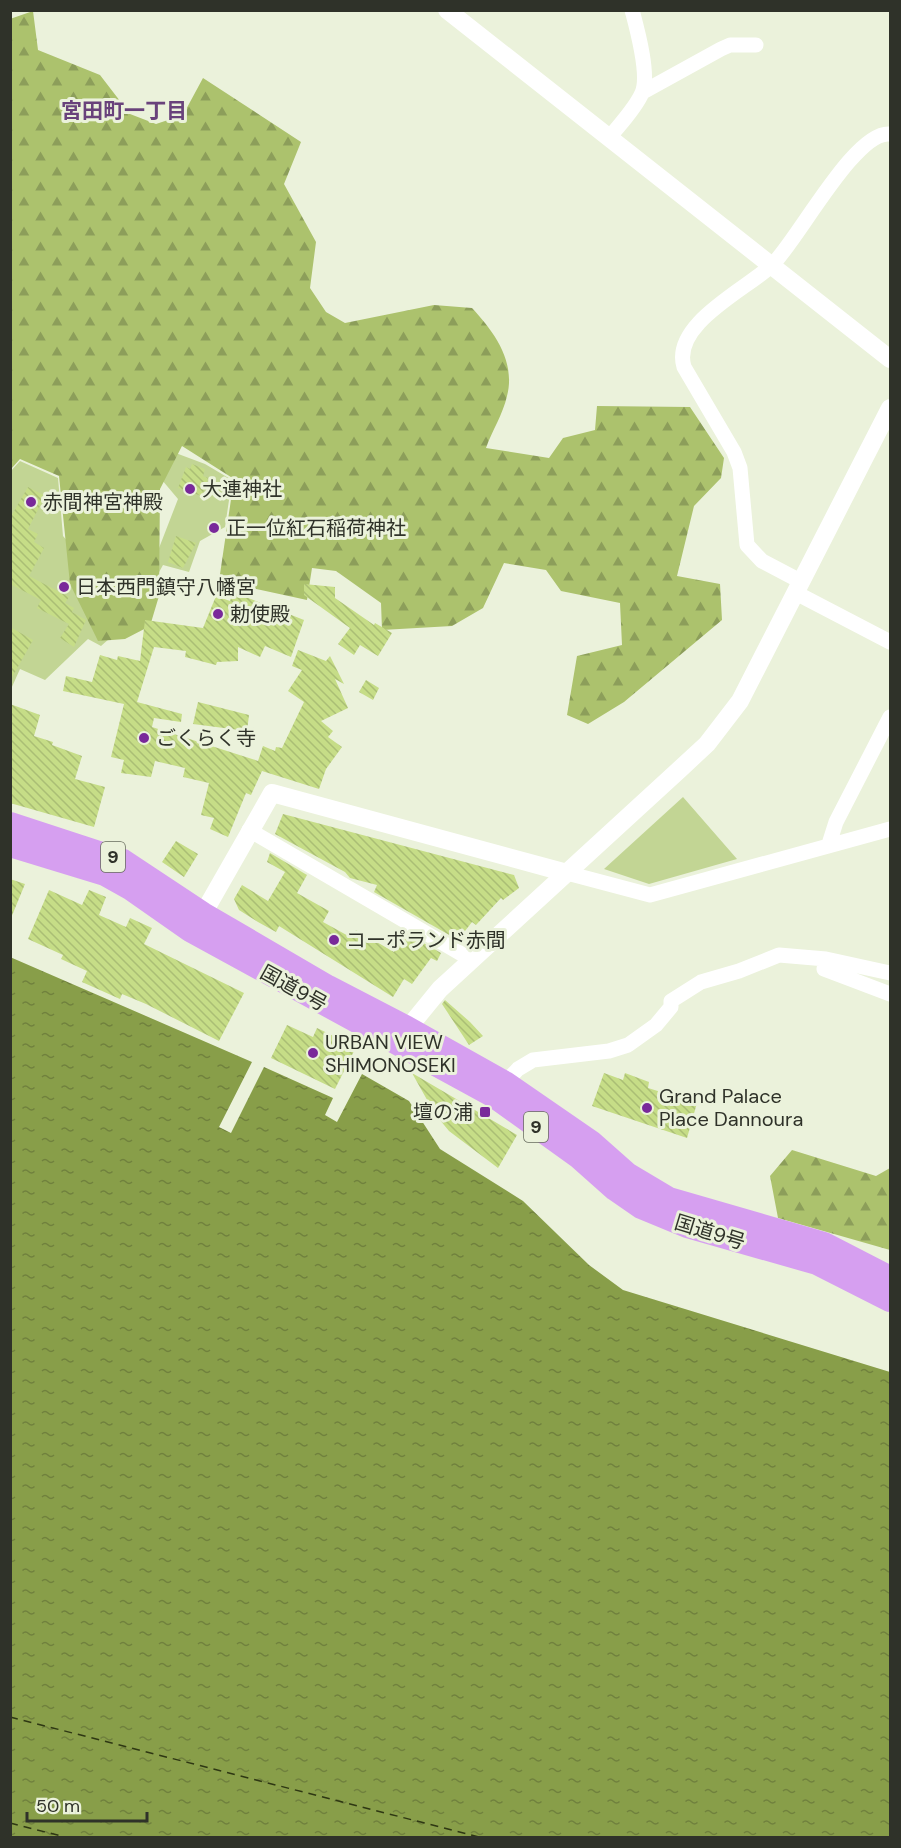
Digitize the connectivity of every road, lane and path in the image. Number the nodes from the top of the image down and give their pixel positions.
1 (447, 10) edge
2 (632, 10) edge
3 (756, 45) dead end
4 (643, 92) junction
5 (891, 134) edge
6 (609, 138) junction
7 (773, 264) junction
8 (891, 359) edge
9 (891, 408) edge
10 (799, 588) junction
11 (891, 642) edge
12 (891, 717) edge
13 (10, 824) edge
14 (891, 829) edge
15 (249, 830) junction
16 (829, 844) junction
17 (10, 845) edge
18 (567, 873) junction
19 (196, 922) junction
20 (826, 959) junction
21 (472, 960) junction
22 (891, 973) edge
23 (891, 994) edge
24 (402, 1035) junction
25 (505, 1083) junction
26 (891, 1278) edge
27 (891, 1300) edge

1 - 6 street
2 - 4 street
3 - 4 street
4 - 6 street
5 - 7 street
6 - 7 street
7 - 8 street
7 - 10 street
9 - 10 street
10 - 11 street
10 - 18 street
12 - 16 street
13 - 19 highway, 国道9号 / 9
14 - 16 street
15 - 18 street
15 - 19 street
15 - 21 street
16 - 18 street
17 - 19 highway, 国道9号 / 9
18 - 21 street
19 - 24 highway, 国道9号 / 9
20 - 22 street
20 - 23 street
20 - 25 street
21 - 24 street
24 - 25 highway, 国道9号 / 9
24 - 27 highway, 国道9号 / 9
25 - 26 highway, 国道9号 / 9

